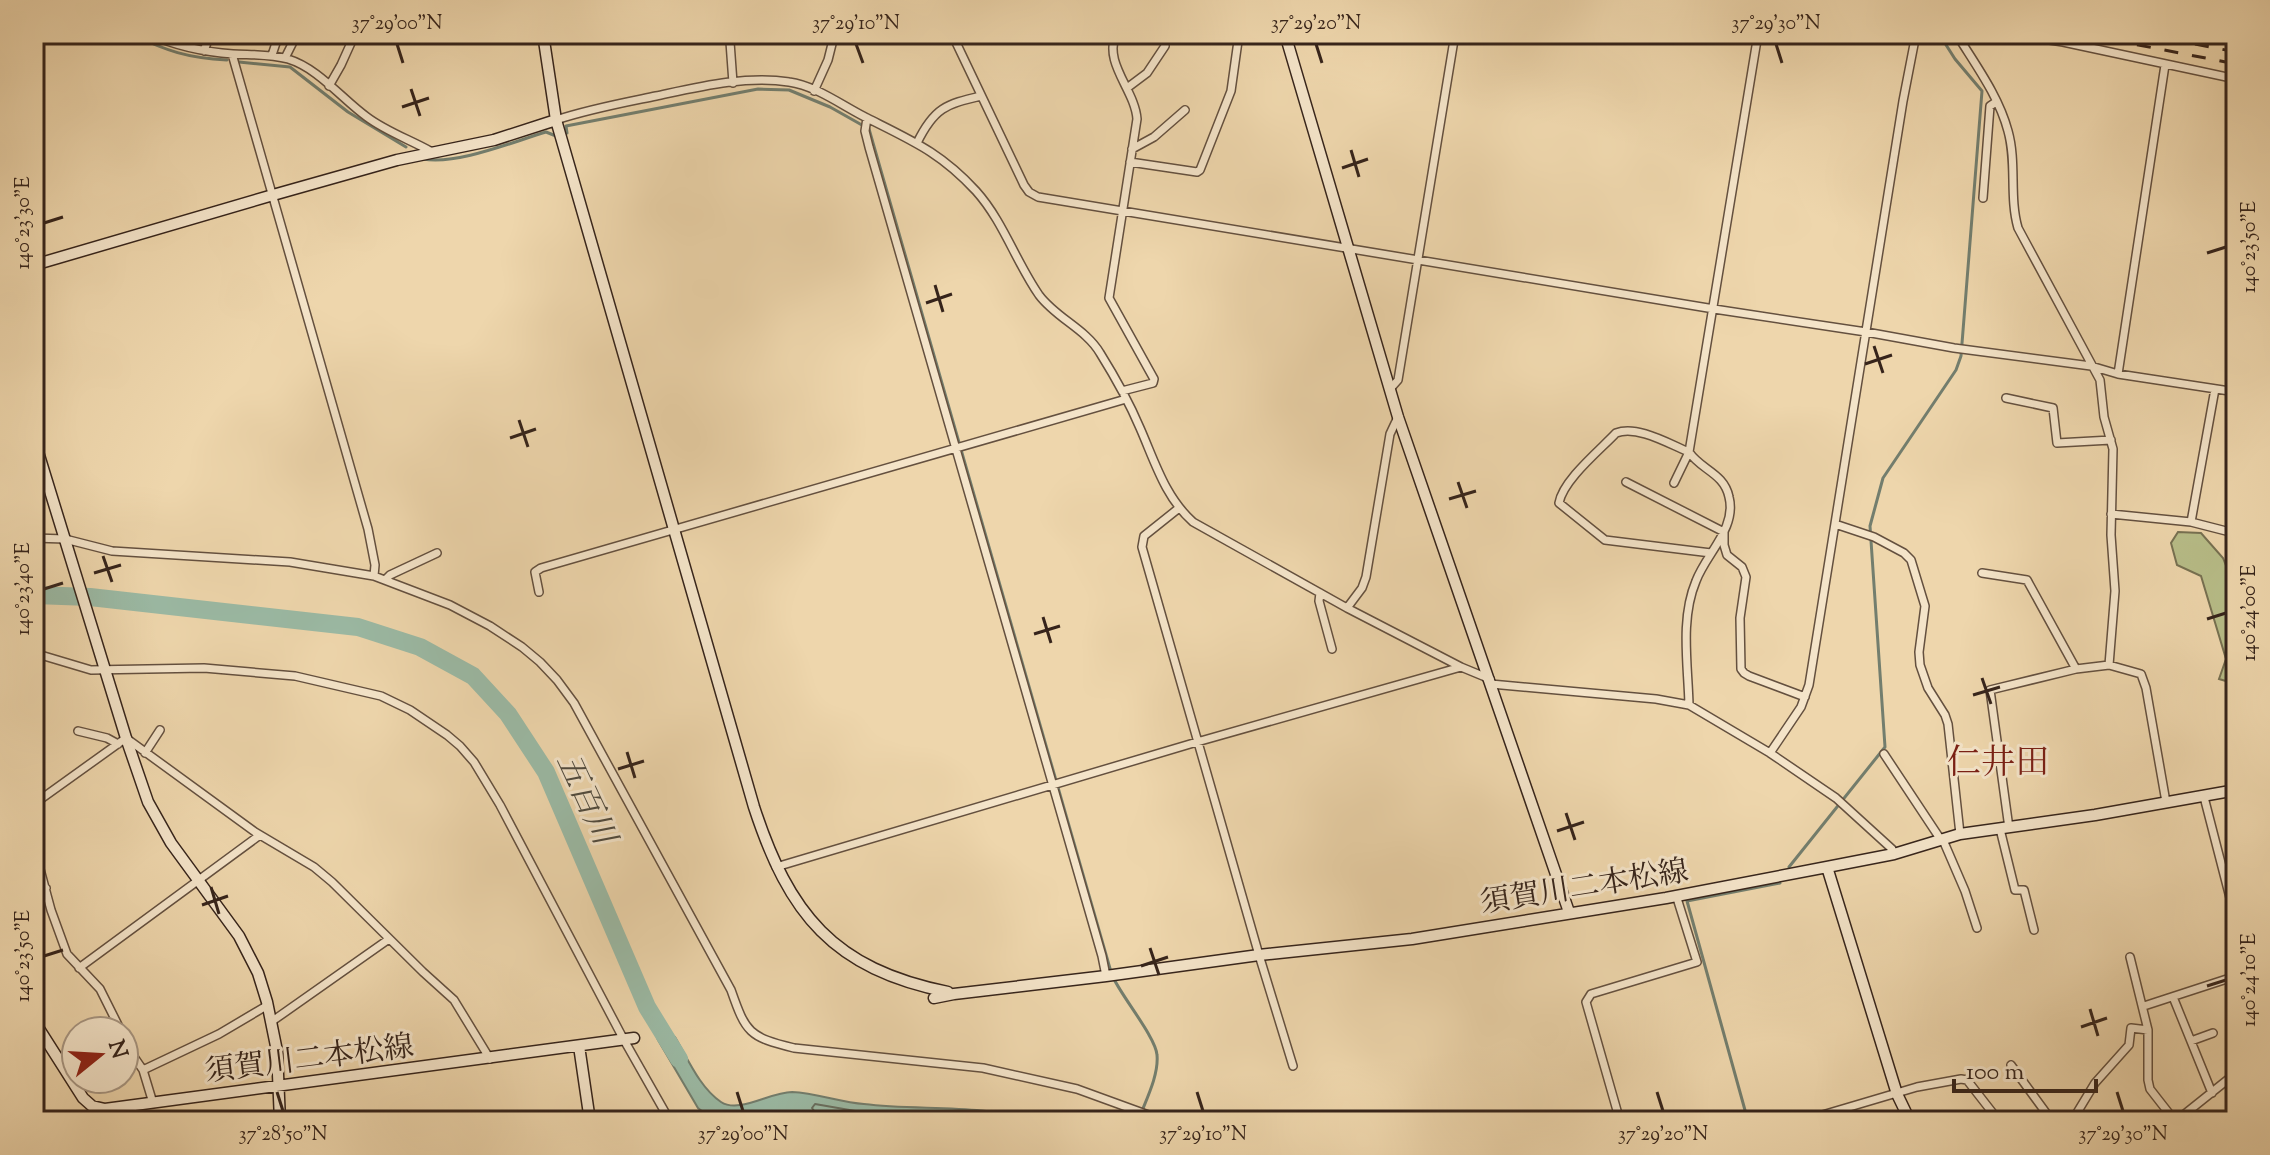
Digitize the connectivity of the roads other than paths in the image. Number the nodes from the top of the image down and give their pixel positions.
1 (210, 34) edge
2 (279, 34) edge
3 (297, 34) edge
4 (355, 34) edge
5 (391, 34) edge
6 (405, 34) edge
7 (543, 34) edge
8 (952, 34) edge
9 (1116, 34) edge
10 (1239, 34) edge
11 (1285, 34) edge
12 (1455, 34) edge
13 (1758, 34) edge
14 (1916, 34) edge
15 (1932, 34) edge
16 (2195, 34) edge
17 (151, 35) edge
18 (1959, 36) edge
19 (2223, 36) edge
20 (2236, 40) edge
21 (730, 42) dead end
22 (832, 44) dead end
23 (1165, 46) dead end
24 (204, 51) junction
25 (232, 54) junction
26 (272, 55) junction
27 (285, 58) junction
28 (2165, 65) junction
29 (2236, 79) edge
30 (733, 83) junction
31 (329, 86) junction
32 (1127, 88) junction
33 (814, 91) junction
34 (981, 96) junction
35 (1996, 102) junction
36 (1185, 110) dead end
37 (867, 118) junction
38 (556, 120) junction
39 (917, 143) junction
40 (1132, 149) junction
41 (432, 152) junction
42 (1130, 162) junction
43 (273, 195) junction
44 (1983, 198) dead end
45 (1122, 212) junction
46 (1347, 248) junction
47 (1418, 259) junction
48 (34, 265) edge
49 (1714, 309) junction
50 (1866, 332) junction
51 (2091, 366) junction
52 (2118, 374) junction
53 (1390, 389) junction
54 (2215, 389) junction
55 (2236, 392) edge
56 (1124, 395) junction
57 (2006, 398) dead end
58 (1398, 417) junction
59 (34, 439) edge
60 (2111, 440) junction
61 (957, 448) junction
62 (1689, 452) junction
63 (1626, 482) dead end
64 (1674, 483) dead end
65 (1179, 508) junction
66 (2111, 514) junction
67 (2191, 522) junction
68 (1835, 524) junction
69 (675, 531) junction
70 (1724, 532) junction
71 (34, 538) edge
72 (67, 544) junction
73 (437, 553) dead end
74 (1711, 553) junction
75 (2236, 553) edge
76 (1982, 573) dead end
77 (374, 576) junction
78 (385, 580) junction
79 (539, 592) dead end
80 (1320, 593) junction
81 (1347, 608) junction
82 (1332, 649) dead end
83 (34, 653) edge
84 (2109, 665) junction
85 (1461, 667) junction
86 (106, 669) junction
87 (2076, 669) junction
88 (1490, 681) junction
89 (1805, 697) junction
90 (1689, 705) junction
91 (160, 730) dead end
92 (78, 731) dead end
93 (122, 741) junction
94 (1197, 742) junction
95 (145, 753) junction
96 (1770, 753) junction
97 (1884, 754) dead end
98 (1053, 785) junction
99 (2236, 790) edge
100 (2204, 797) junction
101 (2166, 802) junction
102 (34, 804) edge
103 (2004, 828) junction
104 (1960, 834) junction
105 (260, 835) junction
106 (1942, 840) junction
107 (34, 847) edge
108 (1894, 854) junction
109 (776, 867) junction
110 (1827, 867) junction
111 (198, 881) junction
112 (46, 888) junction
113 (34, 895) edge
114 (1676, 895) junction
115 (1569, 912) junction
116 (2236, 921) edge
117 (1977, 928) dead end
118 (2034, 930) dead end
119 (389, 939) junction
120 (1259, 955) junction
121 (2130, 957) dead end
122 (79, 968) junction
123 (1106, 976) junction
124 (2236, 976) edge
125 (954, 994) junction
126 (2173, 997) junction
127 (934, 998) dead end
128 (268, 1005) junction
129 (2144, 1006) junction
130 (113, 1015) edge
131 (34, 1021) edge
132 (271, 1022) junction
133 (2148, 1030) junction
134 (2213, 1033) dead end
135 (629, 1039) junction
136 (2191, 1041) junction
137 (579, 1046) junction
138 (490, 1059) junction
139 (2011, 1065) dead end
140 (140, 1066) edge
141 (1293, 1066) dead end
142 (143, 1070) junction
143 (2236, 1073) edge
144 (278, 1085) junction
145 (2212, 1093) junction
146 (1897, 1094) junction
147 (153, 1103) junction
148 (92, 1106) junction
149 (95, 1121) edge
150 (280, 1121) edge
151 (590, 1121) edge
152 (670, 1121) edge
153 (1165, 1121) edge
154 (1620, 1121) edge
155 (1802, 1121) edge
156 (1910, 1121) edge
157 (1999, 1121) edge
158 (2052, 1121) edge
159 (2072, 1121) edge
160 (2176, 1121) edge

1 - 24 street
2 - 26 street
3 - 27 street
4 - 31 street
5 - 6 street
7 - 38 street
8 - 34 street
9 - 32 street
10 - 42 street
11 - 46 street
12 - 47 street
13 - 49 street
14 - 50 street
15 - 18 street
16 - 19 street
17 - 24 street
18 - 28 street
18 - 35 street
19 - 20 street
21 - 30 street
22 - 33 street
23 - 32 street
24 - 25 street
25 - 26 street
25 - 43 street
26 - 27 street
27 - 31 street
28 - 29 street
28 - 52 street
30 - 33 street
30 - 38 street
31 - 41 street
32 - 40 street
33 - 37 street
34 - 39 street
34 - 45 street
35 - 44 street
35 - 51 street
36 - 40 street
37 - 39 street
37 - 61 street
38 - 41 street
38 - 69 street
39 - 56 street
40 - 42 street
41 - 43 street
42 - 45 street
43 - 48 street
43 - 77 street
45 - 46 street
45 - 56 street
46 - 47 street
46 - 53 street
47 - 49 street
47 - 53 street
49 - 50 street
49 - 62 street
50 - 51 street
50 - 68 street
51 - 52 street
51 - 60 street
52 - 54 street
53 - 58 street
54 - 55 street
54 - 67 street
56 - 61 street
56 - 65 street
57 - 60 street
58 - 81 street
58 - 88 street
59 - 72 street
60 - 66 street
61 - 69 street
61 - 98 street
62 - 64 street
62 - 70 street
62 - 74 street
63 - 70 street
65 - 80 street
65 - 94 street
66 - 67 street
66 - 84 street
67 - 75 street
68 - 89 street
68 - 104 street
69 - 79 street
69 - 109 street
70 - 74 street
70 - 89 street
71 - 72 street
72 - 77 street
72 - 86 street
73 - 78 street
74 - 90 street
76 - 87 street
77 - 78 street
78 - 153 street
80 - 81 street
80 - 82 street
81 - 85 street
83 - 86 street
84 - 87 street
84 - 101 street
85 - 88 street
85 - 94 street
86 - 93 street
86 - 135 street
87 - 103 street
88 - 90 street
88 - 115 street
89 - 96 street
90 - 96 street
91 - 95 street
92 - 93 street
93 - 95 street
93 - 102 street
93 - 111 street
94 - 98 street
94 - 120 street
95 - 105 street
96 - 108 street
97 - 106 street
98 - 109 street
98 - 123 street
99 - 100 street, 須賀川二本松線
100 - 101 street, 須賀川二本松線
100 - 116 street
101 - 103 street, 須賀川二本松線
103 - 104 street, 須賀川二本松線
103 - 118 street
104 - 106 street, 須賀川二本松線
105 - 111 street
105 - 119 street
106 - 108 street, 須賀川二本松線
106 - 117 street
107 - 112 street
108 - 110 street, 須賀川二本松線
109 - 125 street
110 - 114 street, 須賀川二本松線
110 - 146 street
111 - 122 street
111 - 128 street
112 - 113 street
112 - 122 street
114 - 115 street, 須賀川二本松線
114 - 154 street
115 - 120 street, 須賀川二本松線
119 - 132 street
119 - 138 street
120 - 123 street, 須賀川二本松線
120 - 141 street
121 - 129 street
122 - 130 street
123 - 125 street, 須賀川二本松線
124 - 126 street
125 - 127 street, 須賀川二本松線
126 - 129 street
126 - 136 street
128 - 132 street
128 - 142 street
129 - 133 street
131 - 148 street
132 - 144 street
133 - 159 street
133 - 160 street
134 - 136 street
135 - 137 street, 須賀川二本松線
135 - 152 street
136 - 145 street
137 - 138 street, 須賀川二本松線
137 - 151 street
138 - 144 street, 須賀川二本松線
139 - 158 street
140 - 142 street
142 - 147 street
143 - 145 street
144 - 147 street, 須賀川二本松線
144 - 150 street
145 - 160 street
146 - 155 street
146 - 156 street
146 - 157 street
147 - 148 street, 須賀川二本松線
148 - 149 street

